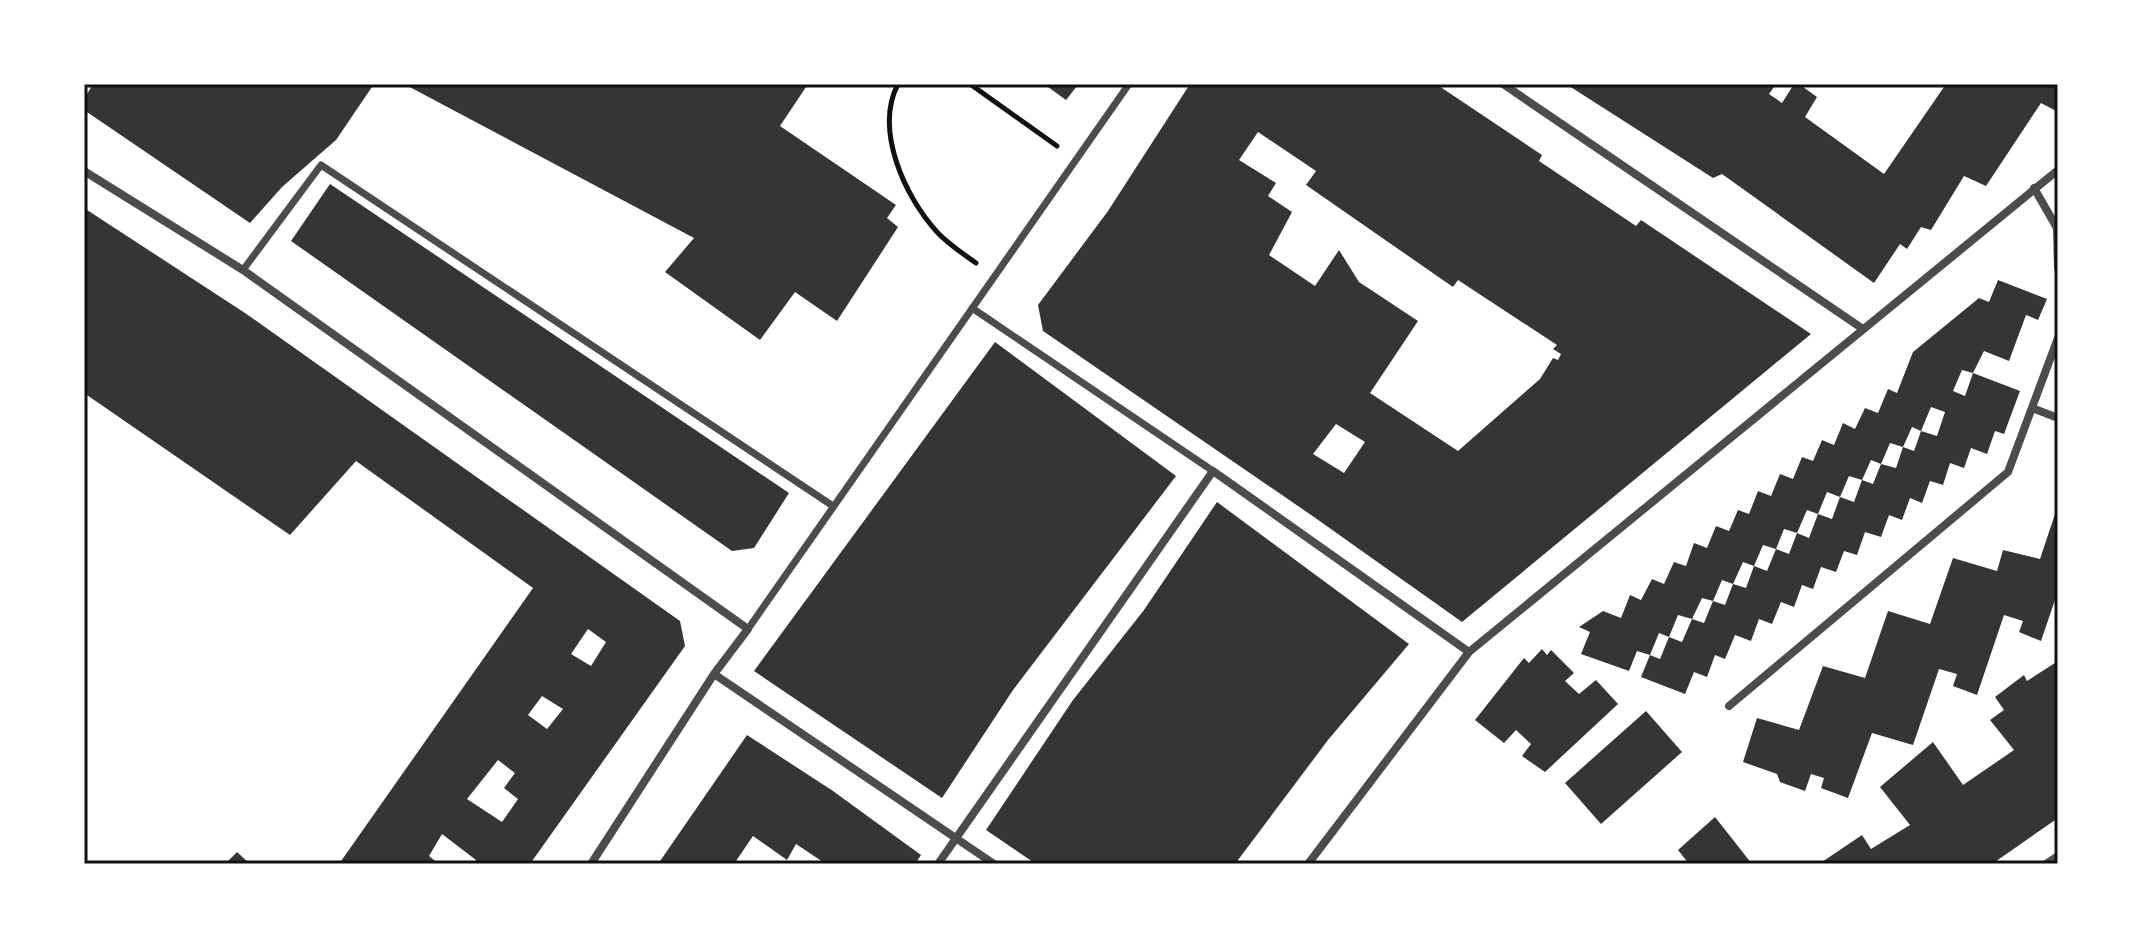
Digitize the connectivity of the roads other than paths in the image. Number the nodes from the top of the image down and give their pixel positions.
1 (1129, 84) edge
2 (1503, 84) edge
3 (2058, 170) edge
4 (84, 171) edge
5 (2034, 188) junction
6 (2058, 268) edge
7 (243, 270) junction
8 (972, 308) junction
9 (1863, 329) junction
10 (2058, 338) edge
11 (2032, 408) junction
12 (2058, 418) edge
13 (1213, 471) junction
14 (833, 506) junction
15 (748, 629) junction
16 (1469, 652) junction
17 (714, 674) junction
18 (1729, 706) dead end
19 (955, 838) junction
20 (2058, 856) edge
21 (591, 864) edge
22 (938, 864) edge
23 (994, 864) edge
24 (1308, 864) edge
25 (2046, 864) edge

1 - 8 street
2 - 9 street
3 - 5 street
4 - 7 street
5 - 6 street
5 - 9 street
7 - 14 street
7 - 15 street
8 - 13 street
8 - 14 street
9 - 16 street
10 - 11 street
11 - 12 street
11 - 18 street
13 - 16 street
13 - 19 street
14 - 15 street
15 - 17 street
16 - 24 street
17 - 19 street
17 - 21 street
19 - 22 street
19 - 23 street
20 - 25 street

